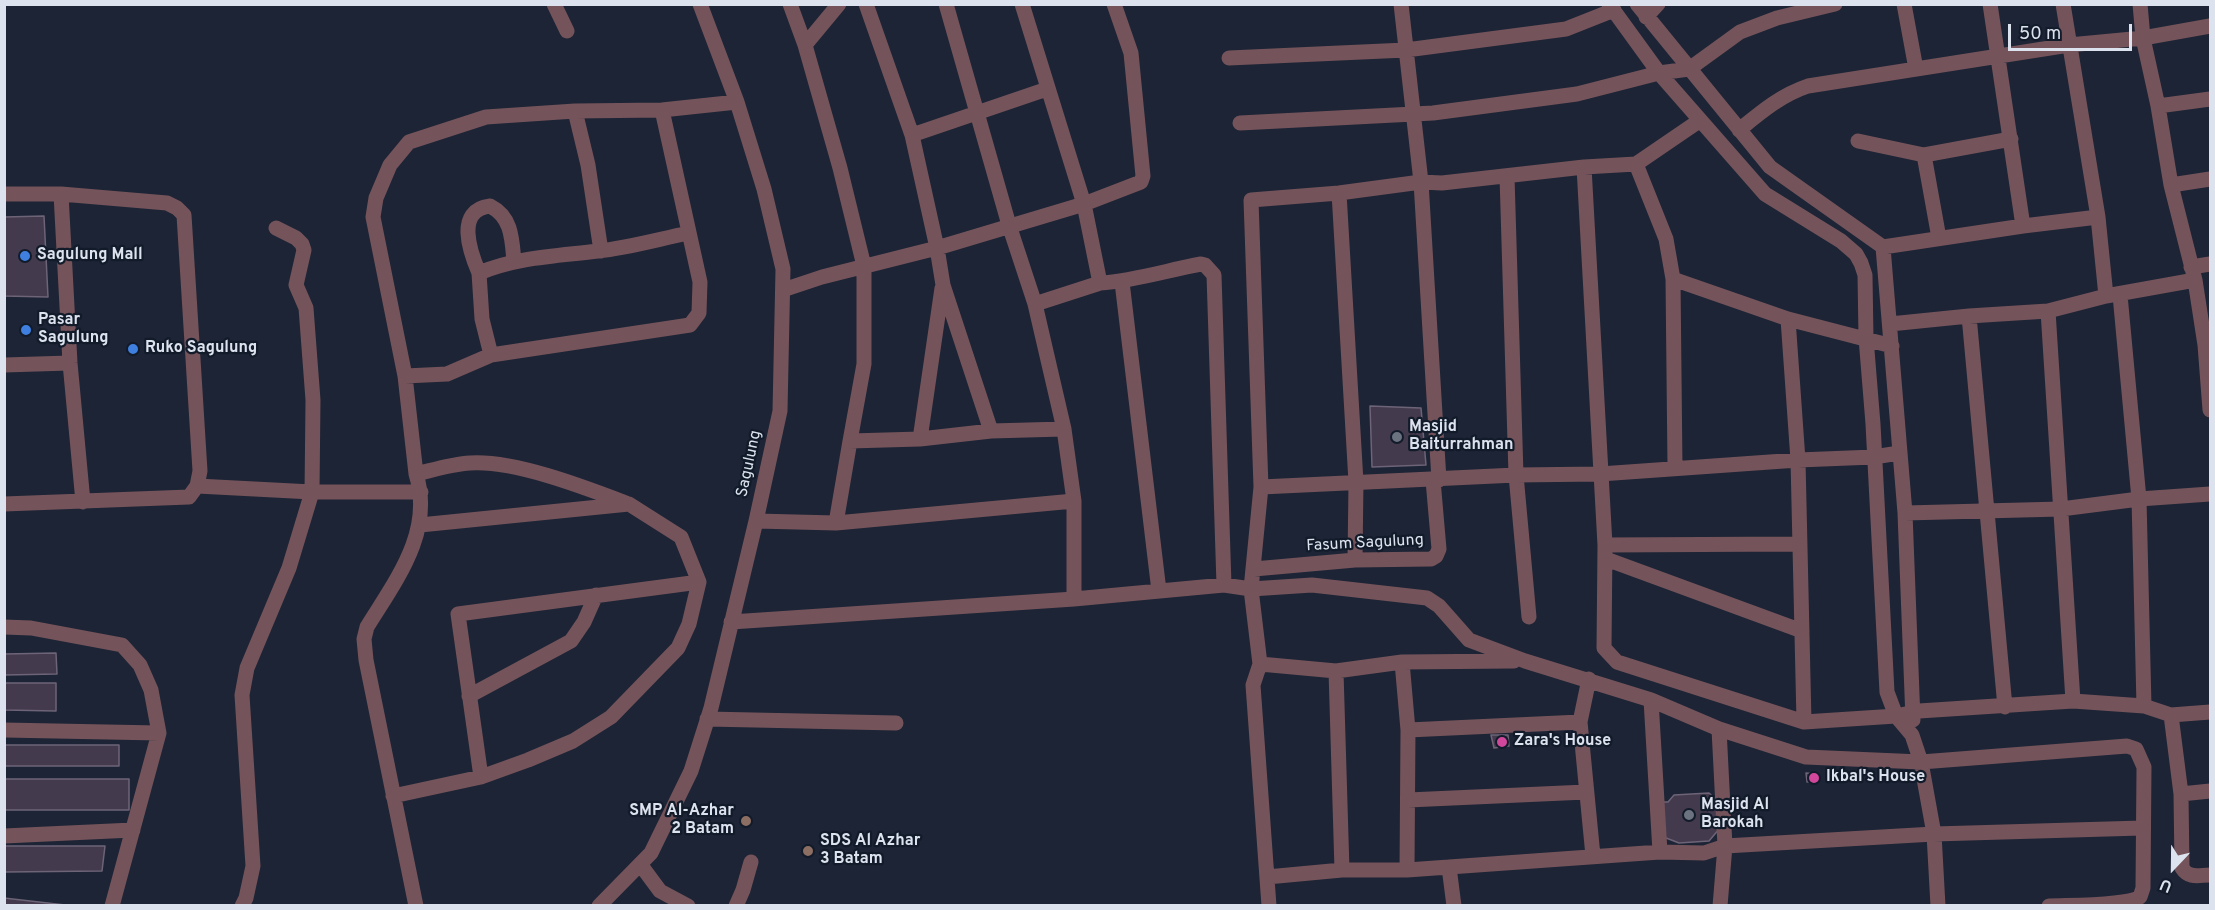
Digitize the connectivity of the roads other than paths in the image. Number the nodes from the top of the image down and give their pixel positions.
1 (554, 4) edge
2 (790, 4) edge
3 (839, 4) edge
4 (866, 4) edge
5 (946, 4) edge
6 (1022, 4) edge
7 (1114, 4) edge
8 (1401, 4) edge
9 (1658, 4) edge
10 (1835, 4) edge
11 (1904, 4) edge
12 (1990, 4) edge
13 (2063, 4) edge
14 (2140, 4) edge
15 (703, 6) edge
16 (1611, 7) edge
17 (1641, 11) edge
18 (2211, 26) edge
19 (567, 31) dead end
20 (2143, 38) junction
21 (805, 45) junction
22 (2069, 45) junction
23 (1406, 50) junction
24 (1999, 56) junction
25 (1229, 58) dead end
26 (1689, 69) junction
27 (1916, 69) junction
28 (1659, 74) junction
29 (1047, 89) junction
30 (2211, 99) edge
31 (737, 102) junction
32 (2158, 106) junction
33 (662, 110) junction
34 (575, 111) junction
35 (977, 113) junction
36 (1413, 114) junction
37 (1699, 121) junction
38 (1240, 123) dead end
39 (1739, 130) junction
40 (912, 135) junction
41 (2011, 139) junction
42 (1858, 141) dead end
43 (1924, 155) junction
44 (1636, 164) junction
45 (1584, 167) junction
46 (1507, 176) junction
47 (2211, 179) edge
48 (1421, 182) junction
49 (2171, 185) junction
50 (1339, 193) junction
51 (4, 194) edge
52 (61, 194) junction
53 (1084, 204) junction
54 (2098, 217) junction
55 (1009, 225) junction
56 (2023, 226) junction
57 (276, 228) dead end
58 (689, 233) junction
59 (1939, 237) junction
60 (937, 248) junction
61 (1882, 248) junction
62 (601, 251) junction
63 (514, 262) junction
64 (2211, 264) edge
65 (864, 266) junction
66 (479, 273) junction
67 (2193, 274) junction
68 (1673, 279) junction
69 (1122, 282) junction
70 (1100, 283) junction
71 (943, 285) junction
72 (783, 290) junction
73 (2113, 296) junction
74 (1888, 301) junction
75 (1866, 303) junction
76 (1035, 304) junction
77 (2048, 311) junction
78 (1969, 316) junction
79 (1788, 319) junction
80 (1890, 324) junction
81 (1866, 338) junction
82 (2208, 344) edge
83 (1892, 346) junction
84 (491, 355) junction
85 (70, 363) junction
86 (4, 365) edge
87 (405, 376) junction
88 (2211, 410) edge
89 (1064, 429) junction
90 (991, 432) junction
91 (920, 439) junction
92 (850, 441) junction
93 (1899, 453) junction
94 (1874, 457) junction
95 (1798, 460) junction
96 (1676, 468) junction
97 (416, 474) junction
98 (1600, 474) junction
99 (1516, 475) junction
100 (1436, 480) junction
101 (1356, 482) junction
102 (197, 486) junction
103 (1261, 487) junction
104 (312, 492) junction
105 (421, 492) junction
106 (2211, 494) edge
107 (2139, 499) junction
108 (1074, 501) junction
109 (83, 502) junction
110 (4, 504) edge
111 (629, 504) junction
112 (2061, 509) junction
113 (1986, 512) junction
114 (1905, 513) junction
115 (756, 521) junction
116 (836, 523) junction
117 (420, 525) junction
118 (1798, 544) junction
119 (1606, 552) junction
120 (1355, 560) junction
121 (1254, 569) junction
122 (699, 582) junction
123 (1224, 585) junction
124 (1251, 589) junction
125 (1159, 591) junction
126 (596, 595) junction
127 (1074, 599) junction
128 (1528, 617) dead end
129 (731, 622) junction
130 (4, 627) edge
131 (1802, 631) junction
132 (1525, 661) junction
133 (1402, 662) junction
134 (1260, 664) junction
135 (1336, 671) junction
136 (1589, 680) junction
137 (1911, 691) junction
138 (1887, 692) junction
139 (469, 696) junction
140 (1651, 700) junction
141 (2073, 701) junction
142 (2144, 706) junction
143 (2005, 707) junction
144 (1913, 712) junction
145 (2211, 712) edge
146 (2170, 715) junction
147 (1896, 716) junction
148 (707, 719) junction
149 (1580, 722) junction
150 (1804, 722) junction
151 (896, 723) dead end
152 (1719, 729) junction
153 (4, 730) edge
154 (1407, 730) junction
155 (159, 733) junction
156 (1912, 735) junction
157 (1921, 762) junction
158 (481, 777) junction
159 (2211, 791) edge
160 (1586, 792) junction
161 (2181, 794) junction
162 (393, 796) junction
163 (1408, 800) junction
164 (2142, 828) junction
165 (133, 830) junction
166 (1934, 834) junction
167 (4, 836) edge
168 (1725, 846) junction
169 (1660, 852) junction
170 (1593, 856) junction
171 (751, 862) dead end
172 (640, 864) junction
173 (1449, 867) junction
174 (1342, 870) junction
175 (1407, 870) junction
176 (2211, 874) edge
177 (1267, 877) junction
178 (112, 906) edge
179 (242, 906) edge
180 (416, 906) edge
181 (599, 906) edge
182 (688, 906) edge
183 (736, 906) edge
184 (1269, 906) edge
185 (1454, 906) edge
186 (1720, 906) edge
187 (1938, 906) edge
188 (2049, 906) edge

1 - 19 street
2 - 21 street
3 - 21 street
4 - 40 street
5 - 35 street
6 - 29 street
7 - 53 street
8 - 23 street
9 - 17 street
10 - 26 street
11 - 27 street
12 - 24 street
13 - 22 street
14 - 20 street
15 - 31 street, Sagulung
16 - 23 street
16 - 28 street
17 - 26 street
18 - 20 street
20 - 22 street
20 - 32 street
21 - 65 street
22 - 24 street
22 - 54 street
23 - 25 street
23 - 36 street
24 - 27 street
24 - 41 street
26 - 28 street
26 - 39 street
27 - 39 street
28 - 36 street
28 - 37 street
29 - 35 street
29 - 53 street
30 - 32 street
31 - 33 street
31 - 72 street, Sagulung
32 - 49 street
33 - 34 street
33 - 58 street
34 - 62 street
34 - 87 street
35 - 40 street
35 - 55 street
36 - 38 street
36 - 48 street
37 - 44 street
37 - 75 street
39 - 61 street
40 - 60 street
41 - 43 street
41 - 56 street
42 - 43 street
43 - 59 street
44 - 45 street
44 - 68 street
45 - 46 street
45 - 98 street
46 - 48 street
46 - 99 street
47 - 49 street
48 - 50 street
48 - 100 street
49 - 67 street
50 - 101 street
50 - 103 street
51 - 52 street
52 - 85 street
52 - 102 street
53 - 55 street
53 - 70 street
54 - 56 street
54 - 73 street
55 - 60 street
55 - 76 street
56 - 59 street
57 - 104 street
58 - 62 street
58 - 84 street
59 - 61 street
60 - 65 street
60 - 71 street
61 - 74 street
62 - 63 street
63 - 66 street
63 - 66 street
64 - 67 street
65 - 72 street
65 - 92 street
66 - 84 street
67 - 73 street
67 - 82 street
68 - 79 street
68 - 96 street
69 - 70 street
69 - 123 street
69 - 125 street
70 - 76 street
71 - 90 street
71 - 91 street
72 - 115 street, Sagulung
73 - 77 street
73 - 107 street
74 - 75 street
74 - 80 street
75 - 81 street
76 - 89 street
77 - 78 street
77 - 112 street
78 - 80 street
78 - 113 street
79 - 81 street
79 - 95 street
80 - 83 street
81 - 83 street
81 - 94 street
82 - 88 street
83 - 93 street
84 - 87 street
85 - 86 street
85 - 109 street
87 - 97 street
89 - 90 street
89 - 108 street
90 - 91 street
91 - 92 street
92 - 116 street
93 - 94 street
93 - 114 street
94 - 95 street
94 - 138 street
95 - 96 street
95 - 118 street
96 - 98 street
97 - 105 street
97 - 111 street
98 - 99 street
98 - 119 street
99 - 100 street
99 - 128 street
100 - 101 street
100 - 120 street, Fasum Sagulung
101 - 103 street
101 - 120 street
102 - 104 street
102 - 109 street
103 - 121 street
104 - 105 street
104 - 179 street
105 - 117 street
106 - 107 street
107 - 112 street
107 - 142 street
108 - 116 street
108 - 127 street
109 - 110 street
111 - 117 street
111 - 122 street
112 - 113 street
112 - 141 street
113 - 114 street
113 - 143 street
114 - 137 street
115 - 116 street
115 - 129 street, Sagulung
117 - 162 street
118 - 119 street
118 - 131 street
119 - 131 street
119 - 150 street
120 - 121 street, Fasum Sagulung
121 - 124 street
122 - 126 street
122 - 158 street
123 - 124 street
123 - 125 street
124 - 132 street
124 - 134 street
125 - 127 street
126 - 139 street
126 - 139 street
127 - 129 street
129 - 148 street, Sagulung
130 - 155 street
131 - 150 street
132 - 133 street
132 - 136 street
133 - 135 street
133 - 154 street
134 - 135 street
134 - 177 street
135 - 174 street
136 - 140 street
136 - 149 street
137 - 138 street
137 - 144 street
138 - 147 street
139 - 158 street
140 - 152 street
140 - 169 street
141 - 142 street
141 - 143 street
142 - 146 street
143 - 144 street
144 - 147 street
144 - 156 street
145 - 146 street
146 - 161 street
147 - 150 street
147 - 156 street
148 - 151 street
148 - 172 street, Sagulung
149 - 154 street
149 - 160 street
152 - 157 street
152 - 168 street
153 - 155 street
154 - 163 street
155 - 165 street
156 - 157 street
157 - 164 street
157 - 166 street
158 - 162 street
159 - 161 street
160 - 163 street
160 - 170 street
161 - 176 street
162 - 180 street
163 - 175 street
164 - 166 street
164 - 188 street
165 - 167 street
165 - 178 street
166 - 168 street
166 - 187 street
168 - 169 street
168 - 186 street
169 - 170 street
170 - 173 street
171 - 183 street
172 - 181 street, Sagulung
172 - 182 street
173 - 175 street
173 - 185 street
174 - 175 street
174 - 177 street
177 - 184 street

